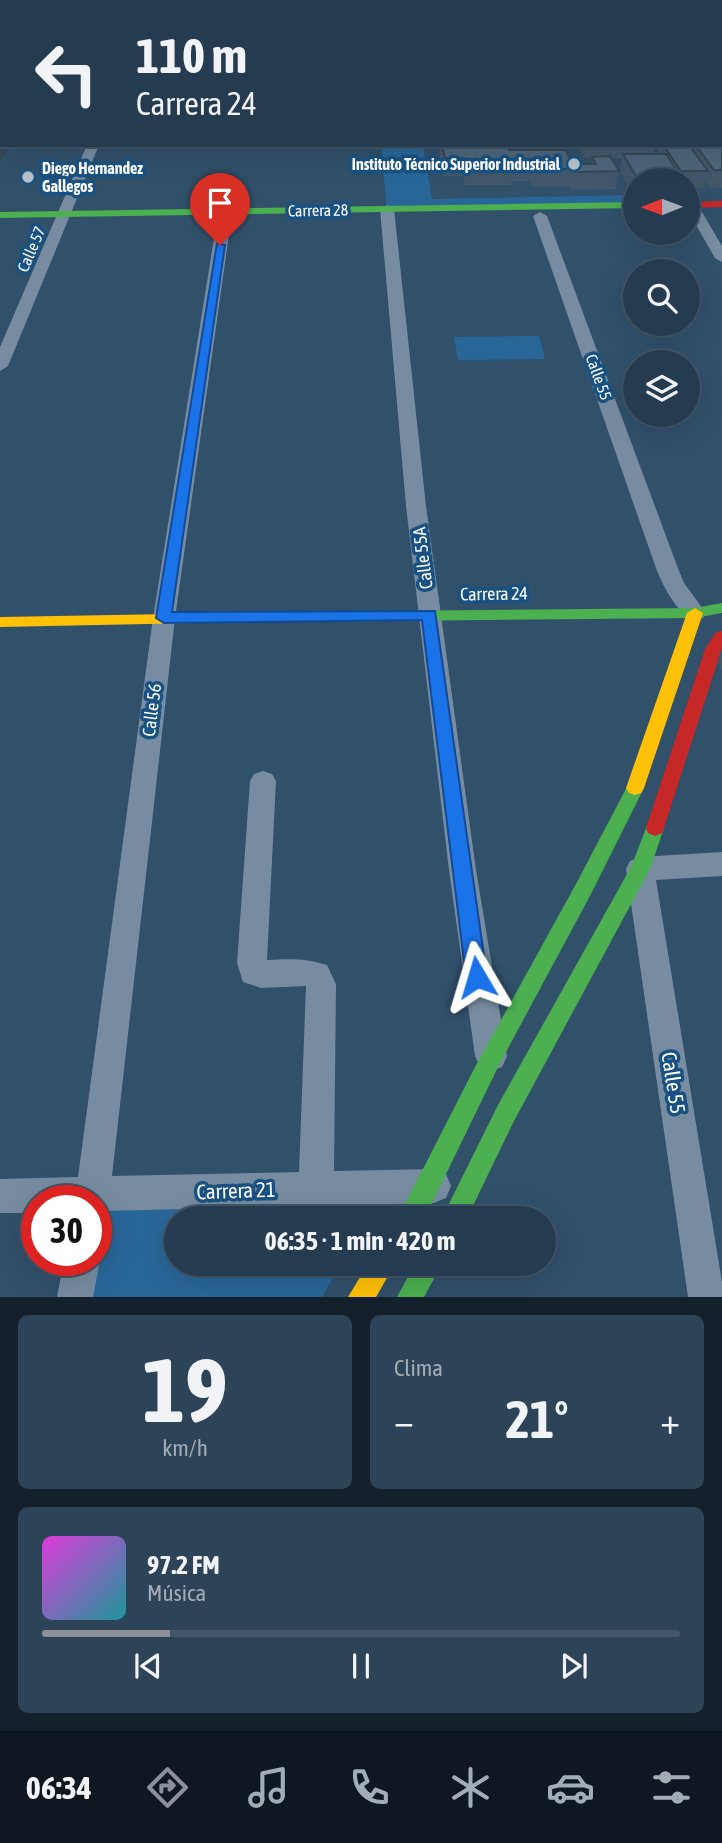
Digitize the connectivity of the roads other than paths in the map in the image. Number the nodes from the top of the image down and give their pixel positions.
1 (92, 147) edge
2 (722, 204) edge
3 (623, 205) edge
4 (700, 208) edge
5 (700, 211) edge
6 (387, 214) junction
7 (0, 215) edge
8 (722, 215) edge
9 (540, 216) junction
10 (623, 216) edge
11 (63, 219) junction
12 (224, 220) junction
13 (0, 223) edge
14 (700, 224) edge
15 (722, 258) edge
16 (0, 366) edge
17 (722, 608) edge
18 (695, 613) junction
19 (429, 614) junction
20 (164, 618) junction
21 (0, 622) edge
22 (722, 630) edge
23 (722, 636) edge
24 (263, 781) dead end
25 (722, 863) edge
26 (640, 869) junction
27 (491, 1058) junction
28 (506, 1113) junction
29 (95, 1185) edge
30 (472, 1185) junction
31 (429, 1186) junction
32 (316, 1189) junction
33 (0, 1196) edge
34 (21, 1196) edge
35 (112, 1197) edge
36 (417, 1206) edge
37 (461, 1206) edge
38 (79, 1276) edge
39 (374, 1276) edge
40 (422, 1276) edge
41 (75, 1297) edge
42 (361, 1297) edge
43 (410, 1297) edge
44 (706, 1297) edge

1 - 11 street, Calle 57
2 - 4 main road
3 - 6 main road, Carrera 28
5 - 8 main road
6 - 9 main road, Carrera 28
6 - 11 main road, Carrera 28
6 - 12 main road, Carrera 28
6 - 19 street, Calle 55A
7 - 11 main road, Carrera 28
9 - 10 main road, Carrera 28
9 - 18 street, Calle 55
11 - 12 main road, Carrera 28
11 - 13 main road, Carrera 28
11 - 16 street, Calle 57
12 - 20 street, Calle 56
14 - 15 street
17 - 18 main road, Carrera 24
18 - 19 main road, Carrera 24
18 - 22 main road
18 - 27 main road
19 - 20 main road, Carrera 24
19 - 27 street, Calle 55A
20 - 21 main road, Carrera 24
20 - 29 street, Calle 56
23 - 26 main road
24 - 32 street
25 - 26 street
26 - 28 main road
26 - 44 street, Calle 55
27 - 28 street, Calle 55A
27 - 31 main road
28 - 30 main road
30 - 31 street, Carrera 21
30 - 37 main road
31 - 32 street, Carrera 21
31 - 36 main road
32 - 35 street, Carrera 21
33 - 34 street, Carrera 21
38 - 41 street
39 - 42 main road
40 - 43 main road

